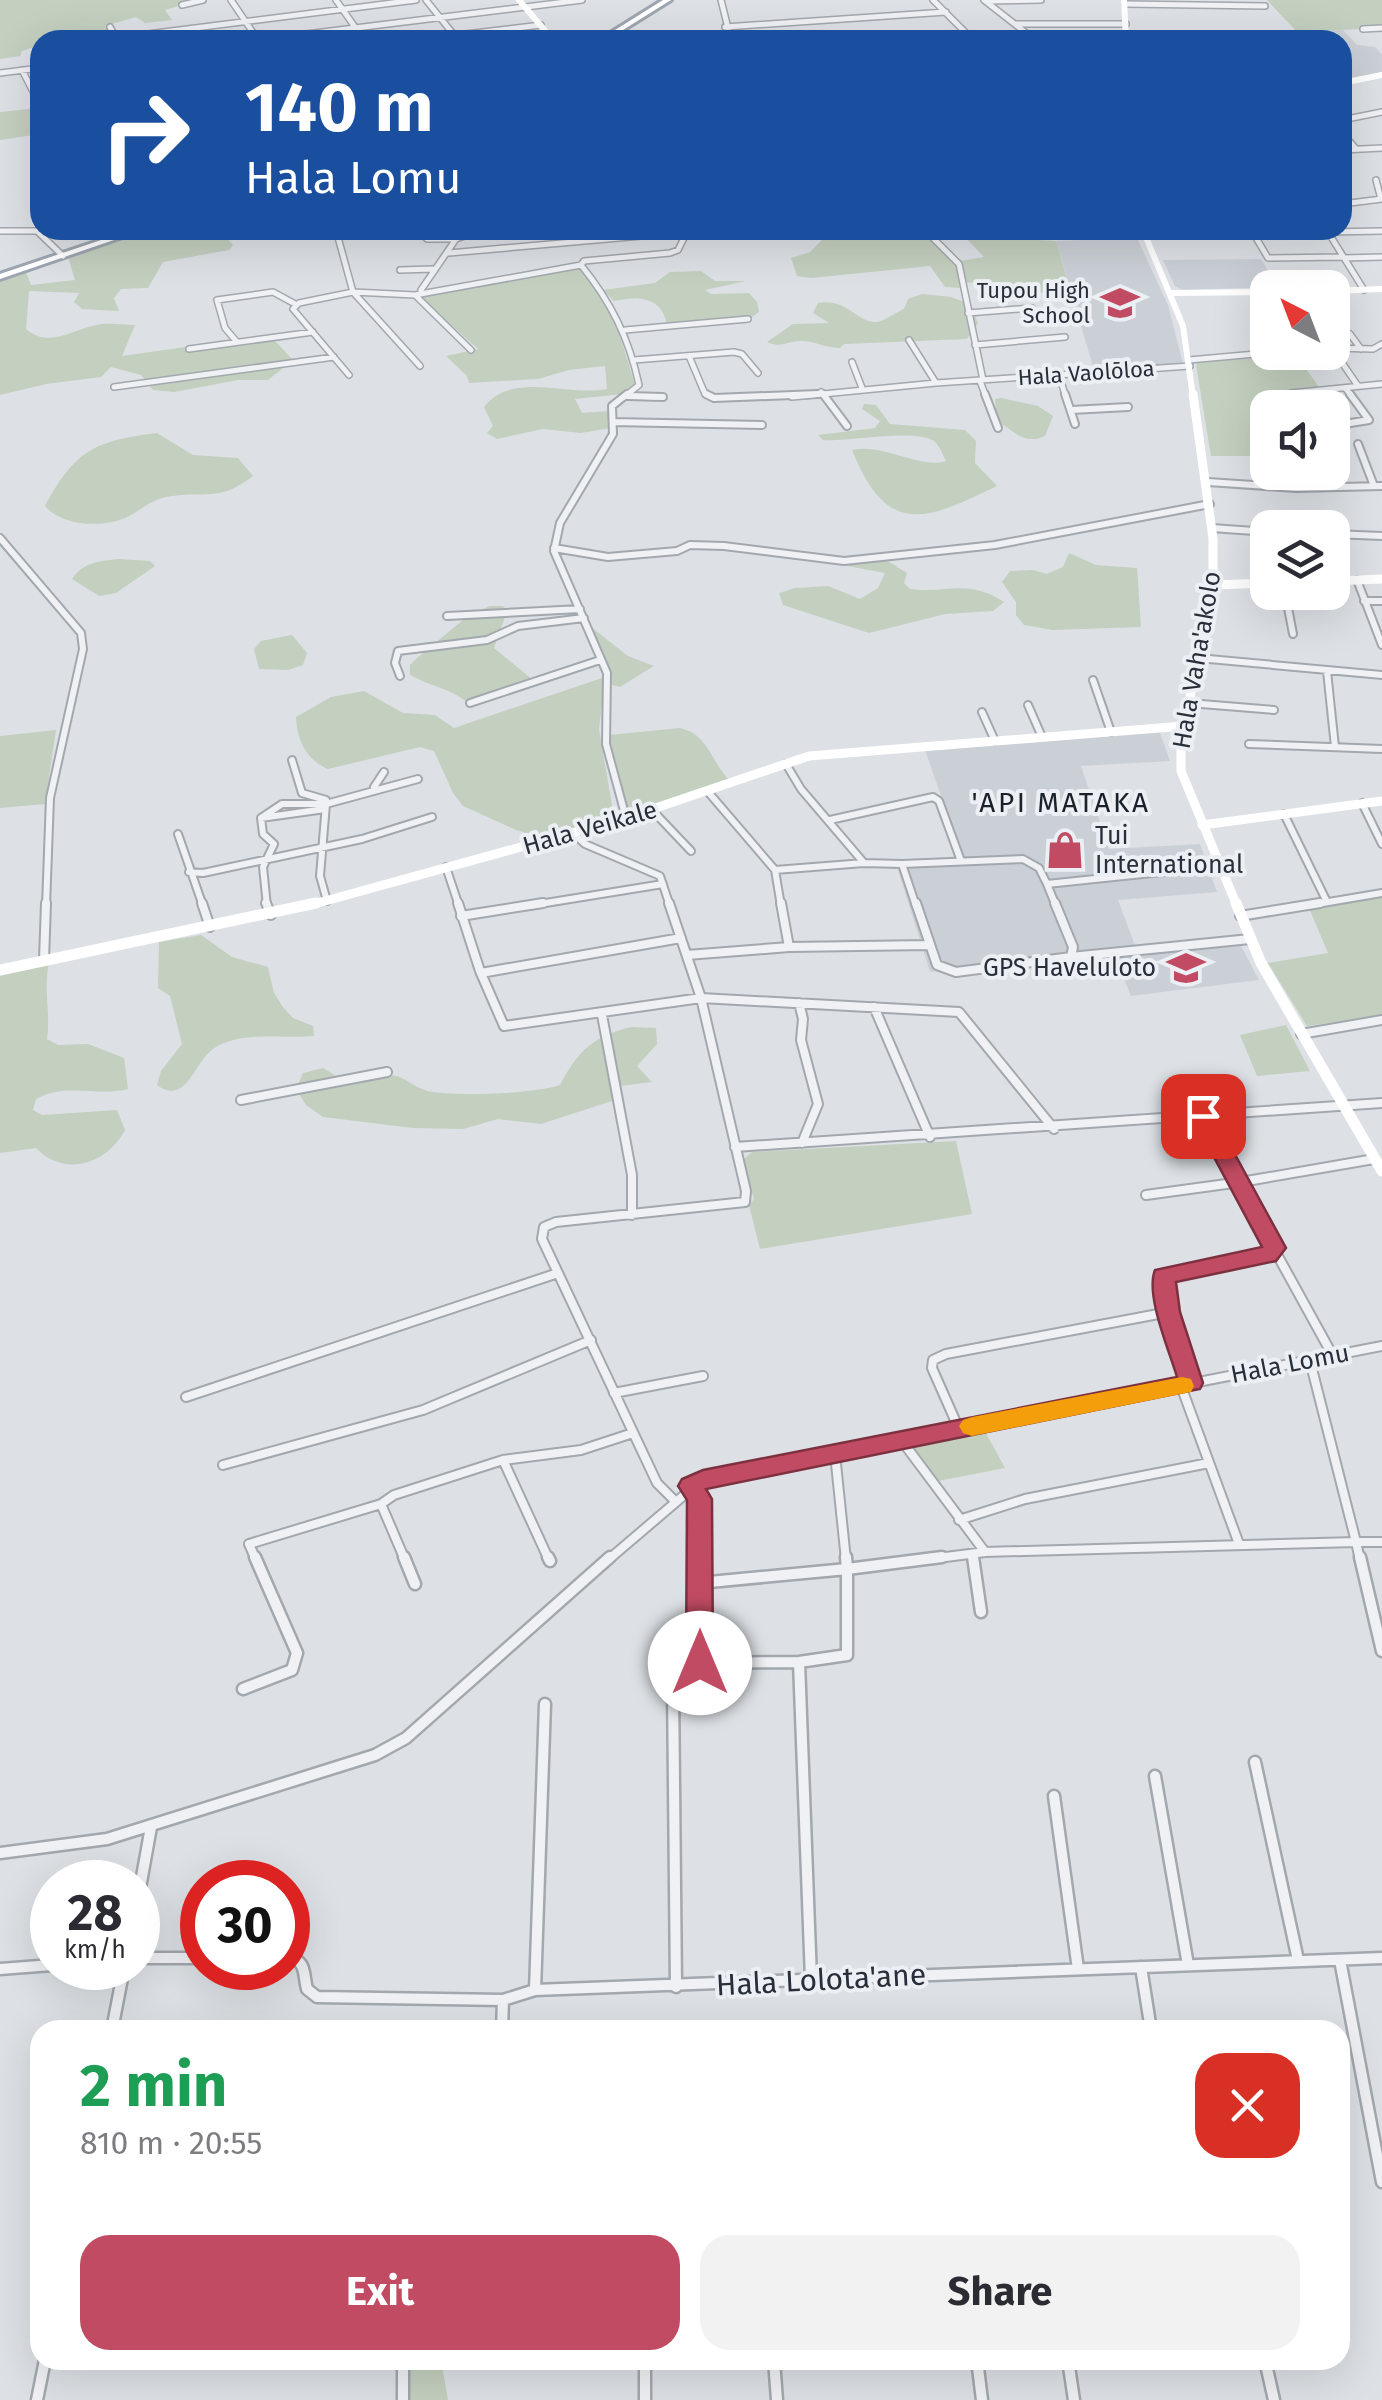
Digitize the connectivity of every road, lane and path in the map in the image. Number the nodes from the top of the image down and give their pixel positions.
1 (203, 0) edge
2 (232, 0) edge
3 (336, 0) edge
4 (416, 0) edge
5 (426, 0) edge
6 (582, 0) edge
7 (668, 0) edge
8 (721, 0) edge
9 (933, 0) edge
10 (1041, 0) edge
11 (1260, 0) edge
12 (985, 1) edge
13 (1124, 2) edge
14 (522, 3) edge
15 (182, 6) dead end
16 (341, 9) junction
17 (946, 12) junction
18 (440, 16) junction
19 (245, 22) junction
20 (1016, 24) junction
21 (1126, 24) junction
22 (541, 25) junction
23 (110, 27) dead end
24 (725, 27) junction
25 (354, 28) junction
26 (1382, 28) edge
27 (112, 30) edge
28 (184, 30) edge
29 (251, 30) edge
30 (338, 30) edge
31 (450, 30) edge
32 (508, 30) edge
33 (545, 30) edge
34 (618, 30) edge
35 (727, 30) edge
36 (963, 30) edge
37 (1023, 30) edge
38 (1126, 30) edge
39 (1363, 30) dead end
40 (30, 69) edge
41 (22, 70) junction
42 (0, 73) edge
43 (1382, 75) edge
44 (1352, 81) edge
45 (30, 85) edge
46 (1382, 112) edge
47 (1352, 118) edge
48 (1352, 144) edge
49 (1382, 148) edge
50 (1352, 149) edge
51 (1356, 149) junction
52 (1376, 180) dead end
53 (1382, 199) edge
54 (1352, 203) edge
55 (1382, 230) edge
56 (0, 231) edge
57 (30, 231) edge
58 (1352, 231) edge
59 (47, 240) edge
60 (108, 240) edge
61 (340, 240) edge
62 (456, 240) edge
63 (590, 240) edge
64 (683, 240) edge
65 (935, 240) edge
66 (1147, 240) edge
67 (1257, 240) edge
68 (1333, 240) edge
69 (449, 253) junction
70 (64, 256) junction
71 (1382, 257) edge
72 (1343, 258) junction
73 (581, 265) junction
74 (434, 269) junction
75 (400, 270) dead end
76 (0, 277) edge
77 (1382, 289) edge
78 (1350, 290) edge
79 (1364, 290) junction
80 (354, 292) junction
81 (420, 292) junction
82 (1250, 292) edge
83 (1170, 293) junction
84 (297, 305) junction
85 (1032, 308) dead end
86 (968, 313) junction
87 (748, 320) dead end
88 (626, 330) junction
89 (313, 332) junction
90 (1350, 334) dead end
91 (1065, 337) dead end
92 (909, 340) dead end
93 (237, 342) junction
94 (1382, 344) edge
95 (975, 345) junction
96 (190, 348) dead end
97 (1350, 348) edge
98 (1361, 348) junction
99 (471, 350) dead end
100 (1250, 355) edge
101 (689, 356) junction
102 (334, 357) junction
103 (634, 360) junction
104 (852, 362) dead end
105 (1190, 363) junction
106 (420, 366) dead end
107 (1347, 370) edge
108 (758, 372) dead end
109 (1058, 374) junction
110 (349, 375) dead end
111 (982, 380) junction
112 (936, 383) junction
113 (1382, 384) edge
114 (1358, 386) junction
115 (114, 387) dead end
116 (862, 388) junction
117 (1346, 389) joint
118 (1332, 390) edge
119 (822, 392) junction
120 (1350, 394) edge
121 (626, 395) junction
122 (663, 397) dead end
123 (1128, 408) dead end
124 (1071, 410) junction
125 (613, 422) junction
126 (1350, 423) edge
127 (1075, 424) dead end
128 (762, 425) dead end
129 (848, 426) dead end
130 (998, 428) dead end
131 (1358, 444) dead end
132 (1208, 482) junction
133 (1378, 486) edge
134 (1210, 504) junction
135 (1212, 528) junction
136 (1250, 531) edge
137 (1350, 535) edge
138 (1382, 536) edge
139 (0, 538) edge
140 (554, 548) junction
141 (1382, 579) edge
142 (1350, 580) edge
143 (1357, 580) junction
144 (1250, 584) edge
145 (1213, 585) junction
146 (1364, 601) junction
147 (1382, 601) edge
148 (580, 609) junction
149 (1288, 610) edge
150 (447, 616) dead end
151 (584, 618) junction
152 (1293, 634) dead end
153 (1382, 645) edge
154 (1198, 658) junction
155 (600, 660) junction
156 (1327, 670) junction
157 (1382, 675) edge
158 (400, 676) dead end
159 (1093, 680) dead end
160 (470, 703) dead end
161 (1189, 703) junction
162 (1028, 705) dead end
163 (1274, 710) dead end
164 (982, 712) dead end
165 (1184, 726) junction
166 (1110, 732) junction
167 (1042, 737) junction
168 (994, 741) junction
169 (1250, 744) dead end
170 (1336, 748) junction
171 (1382, 749) edge
172 (292, 760) dead end
173 (786, 764) junction
174 (384, 772) dead end
175 (418, 778) dead end
176 (709, 793) junction
177 (356, 795) junction
178 (1382, 801) edge
179 (1362, 804) junction
180 (326, 806) junction
181 (652, 810) junction
182 (1284, 814) junction
183 (432, 817) dead end
184 (626, 818) junction
185 (830, 820) junction
186 (1202, 825) junction
187 (573, 833) junction
188 (178, 834) dead end
189 (1382, 844) edge
190 (322, 847) junction
191 (691, 851) dead end
192 (265, 860) junction
193 (961, 861) junction
194 (864, 864) junction
195 (902, 864) junction
196 (1219, 866) junction
197 (446, 868) junction
198 (775, 870) junction
199 (189, 872) junction
200 (663, 884) junction
201 (1047, 884) junction
202 (1382, 893) edge
203 (326, 900) junction
204 (1327, 902) junction
205 (271, 915) junction
206 (461, 916) junction
207 (1240, 916) junction
208 (211, 929) junction
209 (682, 938) junction
210 (1250, 938) junction
211 (928, 945) junction
212 (789, 947) junction
213 (687, 956) junction
214 (1071, 957) junction
215 (44, 960) junction
216 (0, 970) edge
217 (480, 973) junction
218 (702, 998) junction
219 (798, 1003) junction
220 (874, 1008) junction
221 (602, 1015) junction
222 (1382, 1020) edge
223 (1301, 1034) junction
224 (387, 1072) dead end
225 (294, 1078) dead end
226 (282, 1091) junction
227 (241, 1100) dead end
228 (1382, 1103) edge
229 (1345, 1109) junction
230 (1203, 1116) junction
231 (1054, 1130) junction
232 (930, 1137) junction
233 (802, 1144) junction
234 (735, 1147) junction
235 (1374, 1159) junction
236 (1382, 1171) edge
237 (1241, 1182) junction
238 (1146, 1194) dead end
239 (632, 1215) junction
240 (1274, 1248) junction
241 (558, 1273) junction
242 (1168, 1312) junction
243 (592, 1340) junction
244 (1382, 1346) edge
245 (1333, 1356) junction
246 (1310, 1361) junction
247 (703, 1376) dead end
248 (1186, 1384) junction
249 (614, 1393) junction
250 (186, 1398) dead end
251 (960, 1429) junction
252 (634, 1433) junction
253 (902, 1441) junction
254 (835, 1454) junction
255 (503, 1460) junction
256 (1210, 1463) junction
257 (223, 1465) dead end
258 (690, 1486) junction
259 (674, 1500) junction
260 (381, 1504) junction
261 (959, 1520) junction
262 (1356, 1542) junction
263 (1382, 1542) edge
264 (1239, 1544) junction
265 (985, 1552) junction
266 (973, 1554) junction
267 (550, 1561) dead end
268 (847, 1569) junction
269 (700, 1583) junction
270 (414, 1584) dead end
271 (981, 1612) dead end
272 (1382, 1651) edge
273 (799, 1662) junction
274 (700, 1663) junction
275 (243, 1688) dead end
276 (545, 1704) dead end
277 (1255, 1762) dead end
278 (1156, 1776) dead end
279 (1054, 1796) dead end
280 (151, 1828) junction
281 (0, 1852) edge
282 (145, 1860) edge
283 (1382, 1958) edge
284 (1298, 1960) junction
285 (1340, 1960) junction
286 (1188, 1965) junction
287 (30, 1966) edge
288 (1142, 1967) junction
289 (0, 1969) edge
290 (1078, 1969) junction
291 (811, 1979) junction
292 (676, 1986) junction
293 (120, 1990) edge
294 (308, 1990) edge
295 (535, 1990) junction
296 (502, 2000) junction
297 (114, 2020) edge
298 (502, 2020) edge
299 (1150, 2020) edge
300 (1382, 2182) edge
301 (43, 2370) edge
302 (403, 2370) edge
303 (645, 2370) dead end
304 (775, 2370) edge
305 (978, 2370) edge
306 (1070, 2370) edge
307 (1267, 2370) edge
308 (37, 2400) edge
309 (403, 2400) edge
310 (644, 2400) edge
311 (777, 2400) edge
312 (982, 2400) edge
313 (1074, 2400) edge
314 (1274, 2400) edge

1 - 15 street
2 - 19 street
3 - 16 street
4 - 16 street
5 - 18 street
6 - 14 street
7 - 34 main road
8 - 24 street
9 - 17 street
10 - 12 street
11 - 13 street
12 - 20 street
13 - 21 main road
14 - 18 street
14 - 22 main road
16 - 19 street
16 - 25 street
17 - 24 street
17 - 36 street
18 - 25 street
18 - 31 street
19 - 28 street
19 - 29 street
20 - 21 street
20 - 37 street
21 - 38 main road
22 - 32 street
22 - 33 main road
23 - 27 street
24 - 35 street
25 - 30 street
26 - 39 street
40 - 41 street
41 - 42 street
41 - 45 street
43 - 44 main road
46 - 47 street
48 - 51 street
49 - 51 street
50 - 51 street
52 - 53 street
53 - 54 street
55 - 58 street
56 - 57 street
59 - 70 street
60 - 70 main road
61 - 80 street
62 - 69 street
63 - 69 street
64 - 73 street
65 - 86 street, Hala Vaolōloa
66 - 83 main road, Hala Vaha'akolo
67 - 72 street
68 - 72 street
69 - 74 street
70 - 76 main road
71 - 72 street
72 - 79 street
73 - 81 street
73 - 88 street
74 - 75 street
74 - 81 street
77 - 79 main road
78 - 79 main road
80 - 81 street
80 - 84 street
80 - 106 street
81 - 99 street
82 - 83 main road
83 - 105 main road, Hala Vaha'akolo
84 - 89 street
84 - 93 street
85 - 86 street
86 - 95 street, Hala Vaolōloa
87 - 88 street
88 - 103 street
89 - 93 street
89 - 102 street
90 - 98 street
91 - 95 street
92 - 112 street
93 - 96 street
94 - 98 street
95 - 111 street, Hala Vaolōloa
97 - 98 street
100 - 105 street, Hala Vaolōloa
101 - 103 street
101 - 108 street
101 - 119 street, Hala Vaolōloa
102 - 110 street
102 - 115 street
103 - 121 street
104 - 116 street
105 - 109 street, Hala Vaolōloa
105 - 132 main road, Hala Vaha'akolo
107 - 114 street
109 - 111 street, Hala Vaolōloa
109 - 124 street
111 - 112 street, Hala Vaolōloa
111 - 130 street
112 - 116 street, Hala Vaolōloa
113 - 114 street
114 - 117 street
116 - 119 street, Hala Vaolōloa
117 - 118 street
119 - 129 street
120 - 126 street
121 - 122 street
121 - 125 street
123 - 124 street
124 - 127 street
125 - 128 street
125 - 140 street
131 - 133 street
132 - 133 street
132 - 134 main road, Hala Vaha'akolo
134 - 135 main road, Hala Vaha'akolo
134 - 140 street
135 - 136 street
135 - 145 main road, Hala Vaha'akolo
137 - 138 street
139 - 215 street
140 - 148 street
141 - 143 main road
142 - 143 main road
143 - 146 street
144 - 145 main road
145 - 154 main road, Hala Vaha'akolo
146 - 147 street
146 - 153 street
148 - 150 street
148 - 151 street
149 - 152 street
151 - 155 street
151 - 158 street
154 - 156 street
154 - 161 main road, Hala Vaha'akolo
155 - 160 street
155 - 184 street
156 - 157 street
156 - 170 street
159 - 166 street
161 - 163 street
161 - 165 main road, Hala Vaha'akolo
162 - 167 street
164 - 168 street
165 - 166 main road, Hala Veikale
165 - 186 main road, Hala Vaha'akolo
166 - 167 main road, Hala Veikale
167 - 168 main road, Hala Veikale
168 - 173 main road, Hala Veikale
169 - 170 street
170 - 171 street
172 - 180 street
173 - 176 main road, Hala Veikale
173 - 185 street
174 - 177 street
175 - 177 street
176 - 181 main road, Hala Veikale
176 - 198 street
177 - 180 street
178 - 179 main road
179 - 182 main road
179 - 189 street
180 - 190 street
180 - 192 street
181 - 184 main road, Hala Veikale
181 - 191 street
182 - 186 main road
182 - 204 street
183 - 190 street
184 - 187 main road, Hala Veikale
185 - 193 street
185 - 194 street
186 - 196 main road, Hala Vaha'akolo
187 - 197 main road, Hala Veikale
187 - 200 street
188 - 199 street
190 - 192 street
190 - 203 street
192 - 199 street
192 - 205 street
193 - 195 street
193 - 201 street
194 - 195 street
194 - 198 street
195 - 211 street
196 - 201 street
196 - 207 main road, Hala Vaha'akolo
197 - 203 main road, Hala Veikale
197 - 206 street
198 - 212 street
199 - 208 street
200 - 206 street
200 - 209 street
201 - 214 street
202 - 204 street
203 - 205 main road, Hala Veikale
204 - 207 street
205 - 208 main road, Hala Veikale
206 - 217 street
207 - 210 main road, Hala Vaha'akolo
208 - 215 main road, Hala Veikale
209 - 213 street
209 - 217 street
210 - 214 street
210 - 223 main road, Hala Vaha'akolo
211 - 212 street
211 - 214 street
212 - 213 street
213 - 218 street
215 - 216 main road, Hala Veikale
217 - 221 street
218 - 219 street
218 - 221 street
218 - 234 street
219 - 220 street
219 - 233 street
220 - 231 street
220 - 232 street
221 - 239 street
222 - 223 street
223 - 229 main road, Hala Vaha'akolo
224 - 226 street
225 - 226 street
226 - 227 street
228 - 229 street
229 - 230 street
229 - 235 main road, Hala Vaha'akolo
230 - 231 street
230 - 237 street
231 - 232 street
232 - 233 street
233 - 234 street
234 - 239 street
235 - 236 main road, Hala Vaha'akolo
235 - 237 street
237 - 238 street
237 - 240 street
239 - 241 street
240 - 242 street
240 - 245 street
241 - 243 street
241 - 250 street
242 - 248 street
242 - 251 street
243 - 249 street
243 - 257 street
244 - 245 street, Hala Lomu
245 - 246 street, Hala Lomu
246 - 248 street, Hala Lomu
246 - 262 street
247 - 249 street
248 - 251 street, Hala Lomu
248 - 256 street
249 - 252 street
251 - 253 street, Hala Lomu
252 - 255 street
252 - 259 street
253 - 254 street, Hala Lomu
253 - 261 street
254 - 258 street, Hala Lomu
254 - 268 street
255 - 260 street
255 - 267 street
256 - 261 street
256 - 264 street
258 - 259 street, Hala Lomu
258 - 269 street
259 - 280 street, Hala Lomu
260 - 270 street
260 - 275 street
261 - 265 street
262 - 263 street
262 - 264 street
262 - 272 street
264 - 265 street
265 - 266 street
266 - 268 street
266 - 271 street
268 - 269 street
268 - 273 street
269 - 274 street
273 - 274 street
273 - 291 street
274 - 292 street
276 - 295 street
277 - 284 street
278 - 286 street
279 - 290 street
280 - 281 street, Hala Lomu
280 - 282 street
283 - 285 street, Hala Lolota'ane
284 - 285 street, Hala Lolota'ane
284 - 286 street, Hala Lolota'ane
285 - 300 street
286 - 288 street, Hala Lolota'ane
287 - 289 street
288 - 290 street, Hala Lolota'ane
288 - 299 street
290 - 291 street, Hala Lolota'ane
291 - 292 street, Hala Lolota'ane
292 - 295 street, Hala Lolota'ane
293 - 297 street
294 - 296 street, Hala Lolota'ane
295 - 296 street, Hala Lolota'ane
296 - 298 street
301 - 308 street
302 - 309 street
303 - 310 street
304 - 311 street
305 - 312 street
306 - 313 street
307 - 314 street

